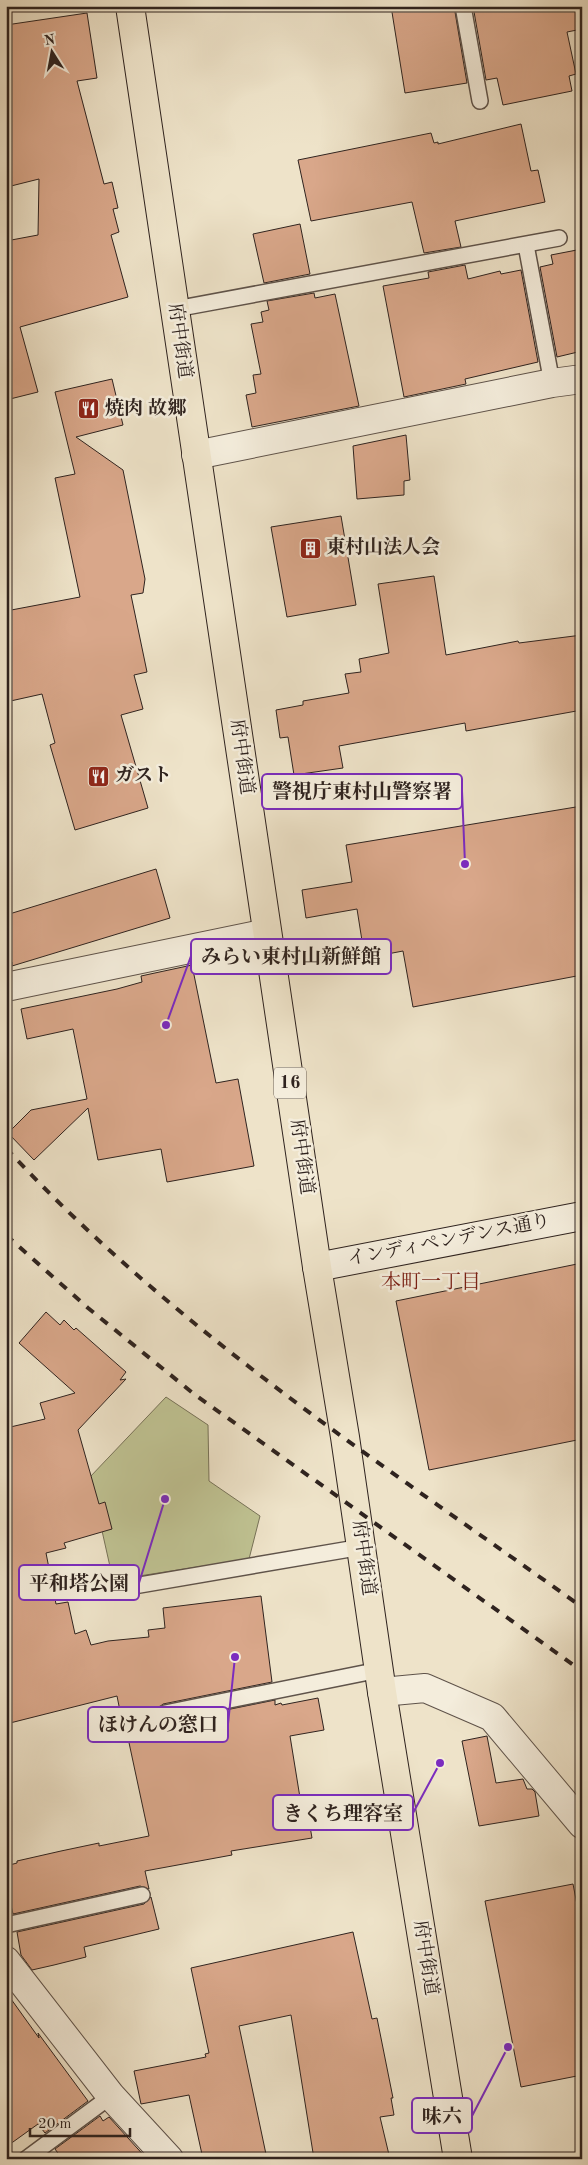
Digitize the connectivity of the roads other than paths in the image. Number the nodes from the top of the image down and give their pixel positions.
1 (130, 6) edge
2 (463, 6) edge
3 (480, 101) dead end
4 (559, 238) dead end
5 (526, 246) junction
6 (175, 309) junction
7 (582, 379) edge
8 (552, 383) junction
9 (196, 455) junction
10 (267, 933) junction
11 (6, 987) edge
12 (582, 1216) edge
13 (317, 1267) junction
14 (362, 1547) junction
15 (99, 1592) dead end
16 (381, 1681) junction
17 (164, 1713) dead end
18 (582, 1824) edge
19 (142, 1895) dead end
20 (6, 1925) edge
21 (6, 1961) edge
22 (112, 2096) junction
23 (26, 2159) edge
24 (169, 2159) edge
25 (458, 2159) edge

1 - 6 main road, 府中街道 / 16
2 - 3 lane
4 - 5 lane
5 - 6 lane
5 - 8 lane
6 - 9 main road, 府中街道 / 16
7 - 8 street
8 - 9 street
9 - 10 main road, 府中街道 / 16
10 - 11 street
10 - 13 main road, 府中街道 / 16
12 - 13 street, インディペンデンス通り
13 - 14 main road, 府中街道 / 16
14 - 15 lane
14 - 16 main road, 府中街道 / 16
16 - 17 lane
16 - 18 street
16 - 25 main road, 府中街道 / 16
19 - 20 lane
21 - 22 street
22 - 23 lane
22 - 24 street

